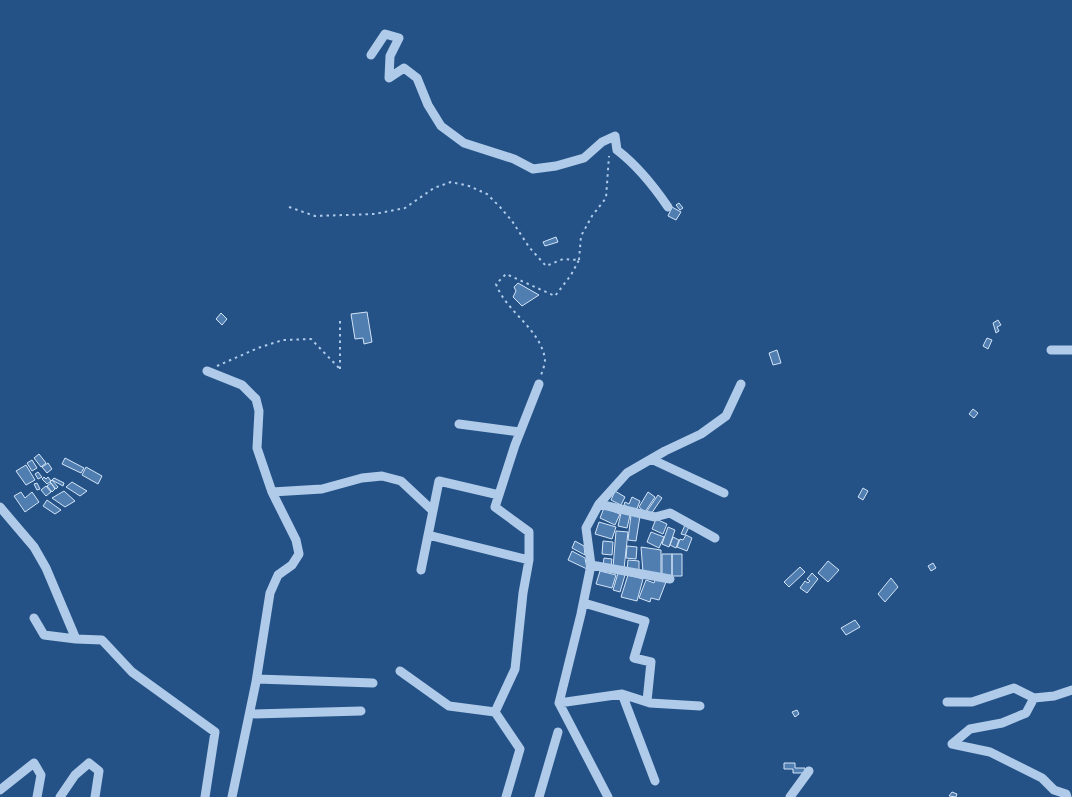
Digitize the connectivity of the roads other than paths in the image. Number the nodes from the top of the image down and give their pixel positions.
1 (371, 55) dead end
2 (668, 207) dead end
3 (1051, 350) dead end
4 (1072, 350) edge
5 (207, 371) road end
6 (538, 384) road end
7 (741, 384) dead end
8 (459, 424) dead end
9 (520, 432) junction
10 (651, 459) junction
11 (272, 492) junction
12 (724, 493) dead end
13 (498, 495) junction
14 (599, 504) junction
15 (0, 507) edge
16 (433, 510) junction
17 (428, 535) junction
18 (715, 538) dead end
19 (529, 560) junction
20 (591, 565) junction
21 (421, 570) dead end
22 (670, 579) dead end
23 (584, 603) junction
24 (34, 618) dead end
25 (76, 639) junction
26 (400, 671) dead end
27 (257, 679) junction
28 (373, 683) dead end
29 (1072, 690) edge
30 (622, 694) junction
31 (1034, 698) junction
32 (647, 701) junction
33 (947, 702) dead end
34 (559, 703) junction
35 (700, 706) dead end
36 (361, 711) dead end
37 (495, 712) junction
38 (250, 714) junction
39 (558, 732) dead end
40 (809, 771) dead end
41 (655, 781) dead end
42 (0, 790) edge
43 (37, 797) edge
44 (60, 797) edge
45 (95, 797) edge
46 (205, 797) edge
47 (232, 797) edge
48 (506, 797) edge
49 (539, 797) edge
50 (608, 797) edge
51 (790, 797) edge
52 (1067, 797) edge

1 - 2 street
3 - 4 street
5 - 11 street
6 - 9 street
7 - 10 street
8 - 9 street
9 - 13 street
10 - 12 street
10 - 14 street
11 - 16 street
11 - 27 street
13 - 16 street
13 - 19 street
14 - 18 street
14 - 20 street
15 - 25 street
16 - 17 street
17 - 19 street
17 - 21 street
19 - 37 street
20 - 22 street
20 - 23 street
23 - 32 street
23 - 34 street
24 - 25 street
25 - 46 street
26 - 37 street
27 - 28 street
27 - 38 street
29 - 31 street
30 - 32 street
30 - 34 street
30 - 41 street
31 - 33 street
31 - 52 street
32 - 35 street
34 - 50 street
36 - 38 street
37 - 48 street
38 - 47 street
39 - 49 street
40 - 51 street
42 - 43 street
44 - 45 street

